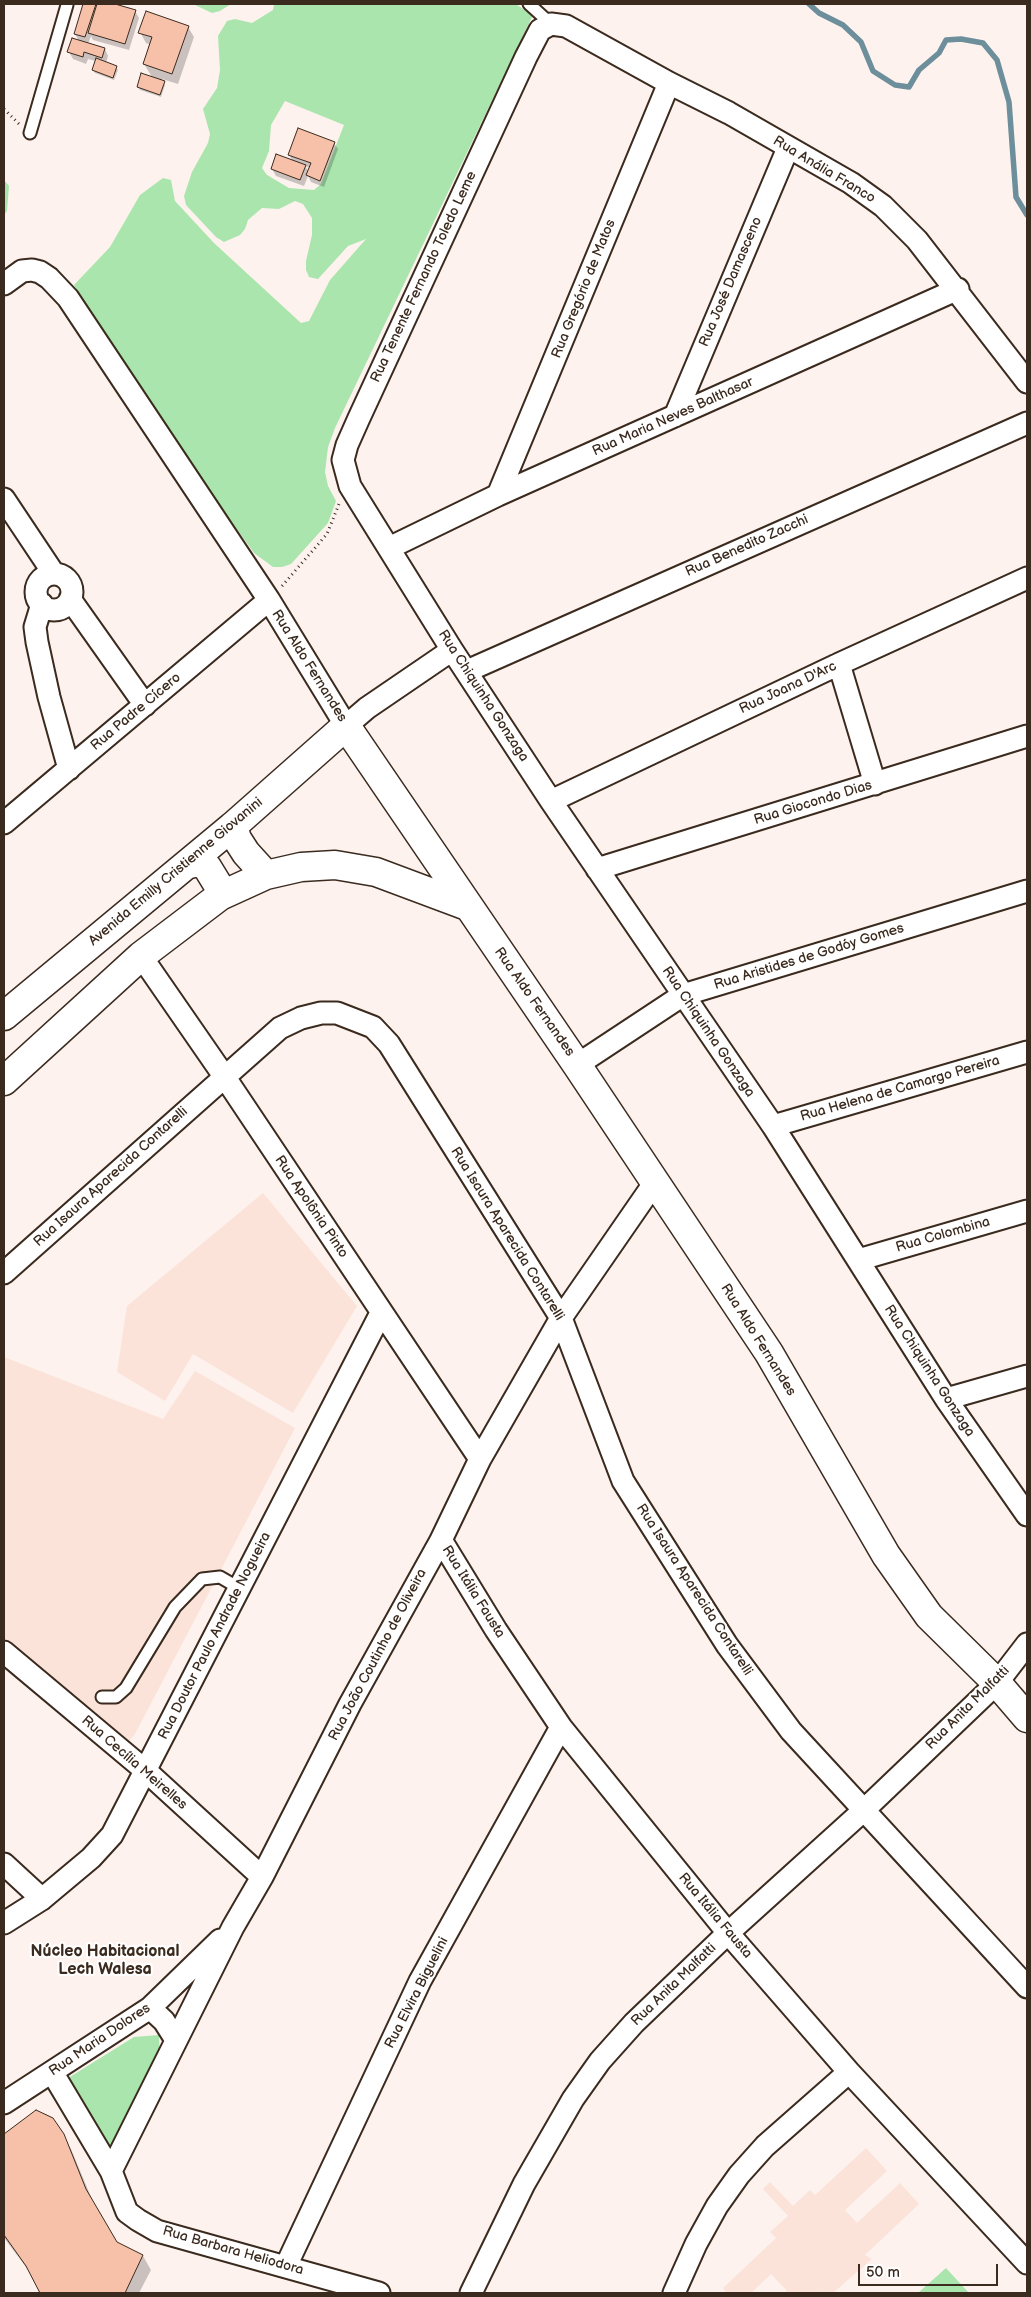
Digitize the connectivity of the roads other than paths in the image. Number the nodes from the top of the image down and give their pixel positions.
1 (529, 4) edge
2 (67, 5) dead end
3 (558, 25) junction
4 (669, 83) junction
5 (30, 133) dead end
6 (788, 148) junction
7 (4, 284) edge
8 (958, 289) junction
9 (1027, 382) edge
10 (675, 416) junction
11 (1027, 424) edge
12 (498, 495) junction
13 (4, 499) edge
14 (390, 548) junction
15 (54, 574) junction
16 (1027, 578) edge
17 (70, 600) junction
18 (268, 600) junction
19 (42, 604) junction
20 (452, 650) junction
21 (840, 664) junction
22 (467, 671) junction
23 (145, 705) junction
24 (346, 726) junction
25 (1027, 736) edge
26 (69, 769) junction
27 (875, 784) junction
28 (551, 801) junction
29 (4, 823) edge
30 (233, 826) junction
31 (186, 865) junction
32 (597, 869) junction
33 (266, 875) junction
34 (1027, 891) edge
35 (220, 896) junction
36 (467, 906) junction
37 (141, 956) junction
38 (683, 995) junction
39 (4, 1016) edge
40 (1027, 1052) edge
41 (577, 1065) junction
42 (224, 1076) junction
43 (4, 1081) edge
44 (772, 1126) junction
45 (655, 1182) junction
46 (1027, 1211) edge
47 (858, 1260) junction
48 (4, 1273) edge
49 (381, 1313) junction
50 (561, 1318) junction
51 (1027, 1376) edge
52 (946, 1400) junction
53 (480, 1459) junction
54 (1027, 1515) edge
55 (441, 1540) junction
56 (239, 1588) junction
57 (1027, 1644) edge
58 (4, 1652) edge
59 (997, 1683) junction
60 (102, 1697) dead end
61 (1027, 1718) edge
62 (561, 1727) junction
63 (146, 1771) junction
64 (864, 1810) junction
65 (4, 1864) edge
66 (262, 1877) junction
67 (42, 1899) junction
68 (4, 1923) edge
69 (233, 1927) junction
70 (728, 1933) junction
71 (1027, 1987) edge
72 (150, 2008) junction
73 (176, 2040) junction
74 (52, 2072) junction
75 (850, 2072) junction
76 (4, 2103) edge
77 (111, 2171) junction
78 (1027, 2263) edge
79 (286, 2266) junction
80 (379, 2293) edge
81 (472, 2293) edge
82 (674, 2293) edge

1 - 3 lane
2 - 5 lane
3 - 4 street, Rua Anália Franco
3 - 14 street, Rua Tenente Fernando Toledo Leme
4 - 6 street, Rua Anália Franco
4 - 12 street, Rua Gregório de Matos
6 - 8 street, Rua Anália Franco
6 - 10 street, Rua José Damasceno
7 - 18 street, Rua Aldo Fernandes
8 - 9 street, Rua Anália Franco
8 - 10 street, Rua Maria Neves Balthasar
10 - 12 street, Rua Maria Neves Balthasar
11 - 22 street, Rua Benedito Zacchi
12 - 14 street, Rua Maria Neves Balthasar
13 - 15 street
14 - 20 street, Rua Chiquinha Gonzaga
15 - 17 street
15 - 19 street
16 - 21 street, Rua Joana D'Arc
17 - 19 street
17 - 23 street
18 - 23 street, Rua Padre Cícero
18 - 24 street, Rua Aldo Fernandes
19 - 26 street
20 - 22 street, Rua Chiquinha Gonzaga
20 - 24 street
21 - 27 street
21 - 28 street, Rua Joana D'Arc
22 - 28 street, Rua Chiquinha Gonzaga
23 - 26 street, Rua Padre Cícero
24 - 30 street, Avenida Emilly Cristienne Giovanini
24 - 36 street, Rua Aldo Fernandes
25 - 27 street, Rua Giocondo Dias
26 - 29 street, Rua Padre Cícero
27 - 32 street, Rua Giocondo Dias
28 - 32 street, Rua Chiquinha Gonzaga
30 - 31 street, Avenida Emilly Cristienne Giovanini
30 - 33 street
31 - 35 street
31 - 39 street, Avenida Emilly Cristienne Giovanini
32 - 38 street, Rua Chiquinha Gonzaga
33 - 35 street
33 - 36 street
34 - 38 street, Rua Aristides de Godóy Gomes
35 - 37 street
36 - 41 street, Rua Aldo Fernandes
37 - 42 street, Rua Apolônia Pinto
37 - 43 street
38 - 41 street, Rua Aristides de Godóy Gomes
38 - 44 street, Rua Chiquinha Gonzaga
40 - 44 street, Rua Helena de Camargo Pereira
41 - 45 street, Rua Aldo Fernandes
42 - 48 street, Rua Isaura Aparecida Contarelli
42 - 49 street, Rua Apolônia Pinto
42 - 50 street, Rua Isaura Aparecida Contarelli
44 - 47 street, Rua Chiquinha Gonzaga
45 - 50 street, Rua João Coutinho de Oliveira
45 - 59 street, Rua Aldo Fernandes
46 - 47 street, Rua Colombina
47 - 52 street, Rua Chiquinha Gonzaga
49 - 53 street, Rua Apolônia Pinto
49 - 56 street, Rua Doutor Paulo Andrade Nogueira
50 - 53 street, Rua João Coutinho de Oliveira
50 - 64 street, Rua Isaura Aparecida Contarelli
51 - 52 street
52 - 54 street, Rua Chiquinha Gonzaga
53 - 55 street, Rua João Coutinho de Oliveira
55 - 62 street, Rua Itália Fausta
55 - 66 street, Rua João Coutinho de Oliveira
56 - 60 lane
56 - 63 street, Rua Doutor Paulo Andrade Nogueira
57 - 59 street, Rua Anita Malfatti
58 - 63 street, Rua Cecília Meirelles
59 - 61 street, Rua Aldo Fernandes
59 - 64 street, Rua Anita Malfatti
62 - 70 street, Rua Itália Fausta
62 - 79 street, Rua Elvira Biguelini
63 - 66 street, Rua Cecília Meirelles
63 - 67 street, Rua Doutor Paulo Andrade Nogueira
64 - 70 street, Rua Anita Malfatti
64 - 71 street, Rua Isaura Aparecida Contarelli
65 - 67 street
66 - 69 street, Rua João Coutinho de Oliveira
67 - 68 street, Rua Doutor Paulo Andrade Nogueira
69 - 72 street, Rua Maria Dolores
69 - 73 street
70 - 75 street, Rua Itália Fausta
70 - 81 street, Rua Anita Malfatti
72 - 73 street
72 - 74 street, Rua Maria Dolores
73 - 77 street
74 - 76 street, Rua Maria Dolores
74 - 77 street, Rua Barbara Heliodora
75 - 78 street, Rua Itália Fausta
75 - 82 street
77 - 79 street, Rua Barbara Heliodora
79 - 80 street, Rua Barbara Heliodora

